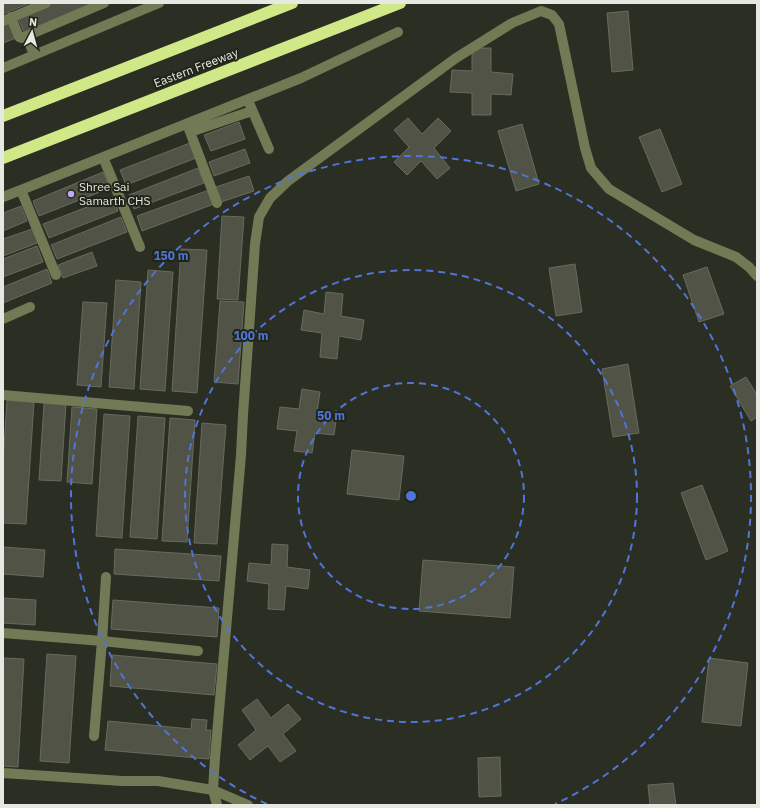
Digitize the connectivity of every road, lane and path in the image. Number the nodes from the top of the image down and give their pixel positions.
1 (46, 3) edge
2 (104, 3) edge
3 (159, 3) edge
4 (292, 3) edge
5 (400, 3) edge
6 (7, 19) edge
7 (398, 32) dead end
8 (27, 36) junction
9 (34, 55) junction
10 (3, 68) edge
11 (247, 100) junction
12 (252, 111) junction
13 (3, 116) edge
14 (188, 128) junction
15 (269, 150) dead end
16 (103, 157) junction
17 (3, 158) edge
18 (21, 190) junction
19 (3, 197) edge
20 (217, 203) dead end
21 (140, 247) dead end
22 (56, 275) dead end
23 (757, 276) edge
24 (30, 307) dead end
25 (3, 319) edge
26 (3, 395) edge
27 (188, 410) dead end
28 (106, 577) dead end
29 (3, 633) edge
30 (102, 641) junction
31 (198, 651) dead end
32 (94, 736) dead end
33 (3, 773) edge
34 (213, 790) junction
35 (217, 805) edge
36 (248, 805) edge

1 - 6 street
2 - 8 street
3 - 9 street
4 - 13 highway
5 - 17 highway, Eastern Freeway
6 - 8 street
7 - 11 street
8 - 9 street
9 - 10 street
11 - 12 street
11 - 14 street
12 - 14 street
12 - 15 street
14 - 16 street
14 - 20 street
16 - 18 street
16 - 21 street
18 - 19 street
18 - 22 street
23 - 34 street
24 - 25 street
26 - 27 street
28 - 30 street
29 - 30 street
30 - 31 street
30 - 32 street
33 - 34 street
34 - 35 street
34 - 36 street

